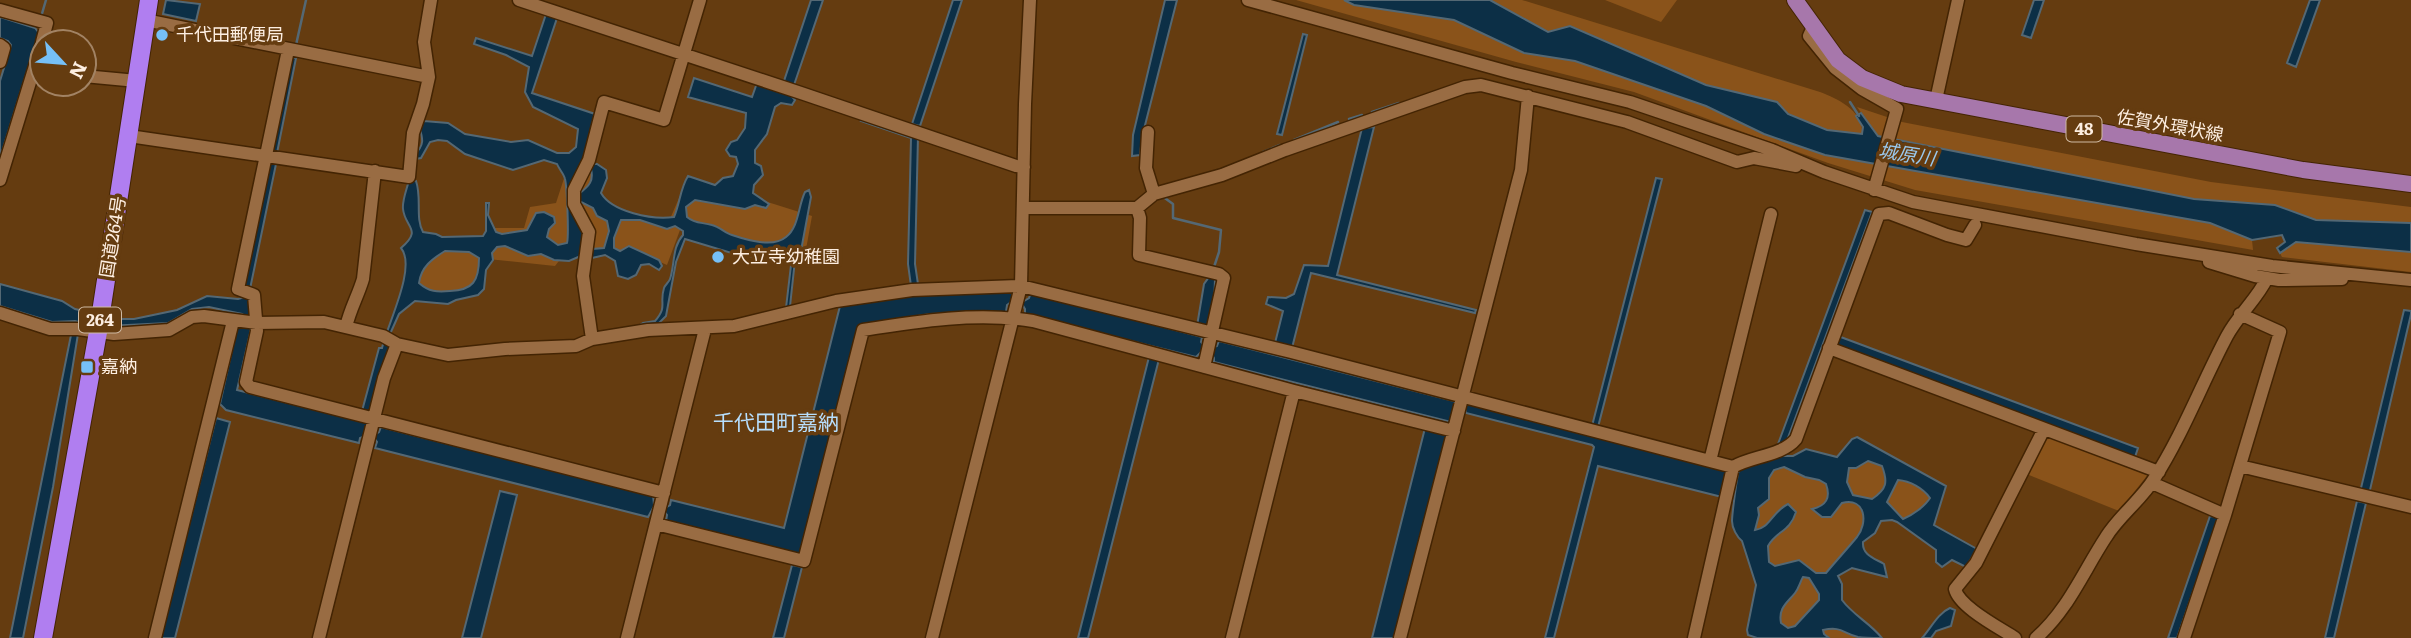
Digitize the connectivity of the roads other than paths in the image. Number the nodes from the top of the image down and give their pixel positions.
1 (149, 0) edge
2 (431, 0) edge
3 (519, 0) edge
4 (700, 0) edge
5 (1030, 0) edge
6 (1248, 0) edge
7 (1795, 0) edge
8 (1958, 0) edge
9 (0, 9) edge
10 (145, 20) junction
11 (1813, 27) junction
12 (46, 28) edge
13 (0, 45) edge
14 (288, 50) junction
15 (684, 54) junction
16 (0, 61) edge
17 (429, 77) junction
18 (98, 78) edge
19 (137, 82) junction
20 (1528, 96) junction
21 (28, 97) edge
22 (1936, 100) junction
23 (1148, 132) dead end
24 (129, 136) junction
25 (266, 158) junction
26 (1024, 167) junction
27 (375, 171) junction
28 (1824, 172) junction
29 (0, 180) edge
30 (2411, 184) edge
31 (1874, 190) junction
32 (1154, 194) junction
33 (1024, 208) junction
34 (1137, 208) junction
35 (1771, 214) dead end
36 (1975, 225) dead end
37 (2183, 252) junction
38 (2379, 276) junction
39 (2266, 278) junction
40 (2411, 280) edge
41 (1019, 296) junction
42 (0, 313) edge
43 (2240, 314) junction
44 (1014, 318) junction
45 (246, 322) junction
46 (346, 327) junction
47 (705, 328) junction
48 (98, 332) junction
49 (390, 340) junction
50 (592, 340) junction
51 (1829, 348) junction
52 (1209, 350) junction
53 (1294, 391) junction
54 (1460, 404) junction
55 (2044, 429) junction
56 (372, 430) junction
57 (1454, 431) junction
58 (1710, 461) junction
59 (2240, 466) junction
60 (1732, 467) junction
61 (2155, 477) junction
62 (2411, 507) edge
63 (660, 508) junction
64 (2225, 515) junction
65 (43, 638) edge
66 (155, 638) edge
67 (319, 638) edge
68 (627, 638) edge
69 (932, 638) edge
70 (1231, 638) edge
71 (1400, 638) edge
72 (1694, 638) edge
73 (2015, 638) edge
74 (2036, 638) edge
75 (2184, 638) edge

1 - 10 highway, 国道264号 / 264
2 - 17 street
3 - 15 street
4 - 15 street
5 - 26 street
6 - 28 street
7 - 11 main road, 佐賀外環状線 / 48
8 - 22 street
9 - 12 street
10 - 14 street
10 - 19 highway, 国道264号 / 264
11 - 22 main road, 佐賀外環状線 / 48
11 - 31 street
13 - 16 street
14 - 17 street
14 - 25 street
15 - 26 street
15 - 50 street
17 - 27 street
18 - 19 street
19 - 24 highway, 国道264号 / 264
20 - 28 street
20 - 32 street
20 - 54 street
21 - 29 street
22 - 30 main road, 佐賀外環状線 / 48
23 - 32 street
24 - 25 street
24 - 48 highway, 国道264号 / 264
25 - 27 street
25 - 45 street
26 - 33 street
27 - 46 street
28 - 31 street
31 - 37 street
32 - 34 street
33 - 34 street
33 - 41 street
34 - 52 street
35 - 58 street
36 - 51 street
37 - 38 street
37 - 39 street
38 - 39 street
38 - 40 street
39 - 43 street
41 - 44 street
41 - 47 street
41 - 52 street
42 - 48 street
43 - 59 street
43 - 61 street
44 - 52 street
44 - 63 street
44 - 69 street
45 - 46 street
45 - 48 street
45 - 56 street
45 - 66 street
46 - 49 street
47 - 50 street
47 - 63 street
48 - 65 highway, 国道264号 / 264
49 - 50 street
49 - 56 street
51 - 55 street
51 - 60 street
52 - 53 street
52 - 54 street
53 - 57 street
53 - 70 street
54 - 57 street
54 - 58 street
55 - 61 street
55 - 73 street
56 - 63 street
56 - 67 street
57 - 71 street
58 - 60 street
59 - 62 street
59 - 64 street
60 - 72 street
61 - 64 street
61 - 74 street
63 - 68 street
64 - 75 street

